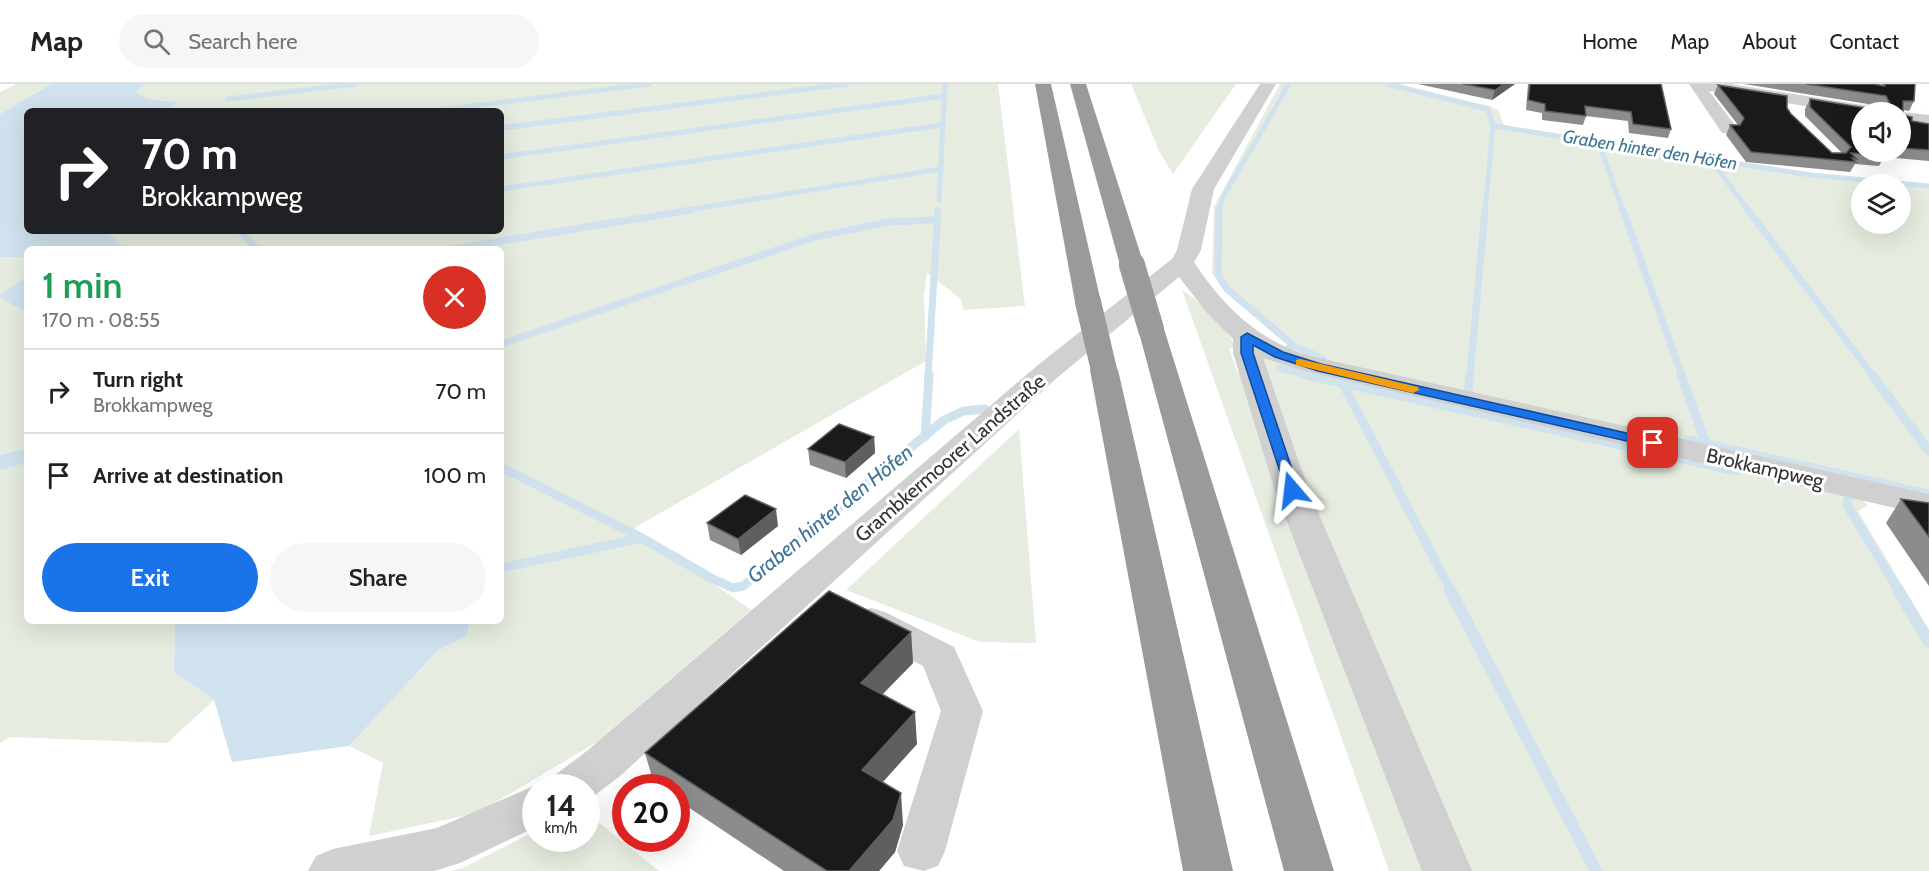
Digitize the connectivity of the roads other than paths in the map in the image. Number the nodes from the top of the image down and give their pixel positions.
1 (1043, 84) edge
2 (1078, 84) edge
3 (1268, 84) edge
4 (1698, 84) edge
5 (1851, 111) edge
6 (1911, 119) edge
7 (1929, 121) edge
8 (1729, 129) edge
9 (1182, 262) junction
10 (1250, 354) junction
11 (1929, 505) edge
12 (803, 588) junction
13 (590, 774) edge
14 (522, 811) edge
15 (921, 851) dead end
16 (333, 871) edge
17 (1208, 871) edge
18 (1309, 871) edge
19 (1447, 871) edge

1 - 17 highway, bridge
2 - 18 highway, bridge
3 - 9 street, Grambkermoorer Landstraße
4 - 5 street
4 - 8 street
6 - 7 street
9 - 10 street, Brokkampweg
9 - 12 street, Grambkermoorer Landstraße
10 - 11 street, Brokkampweg
10 - 19 street
12 - 13 street, Grambkermoorer Landstraße
12 - 15 street
14 - 16 street

